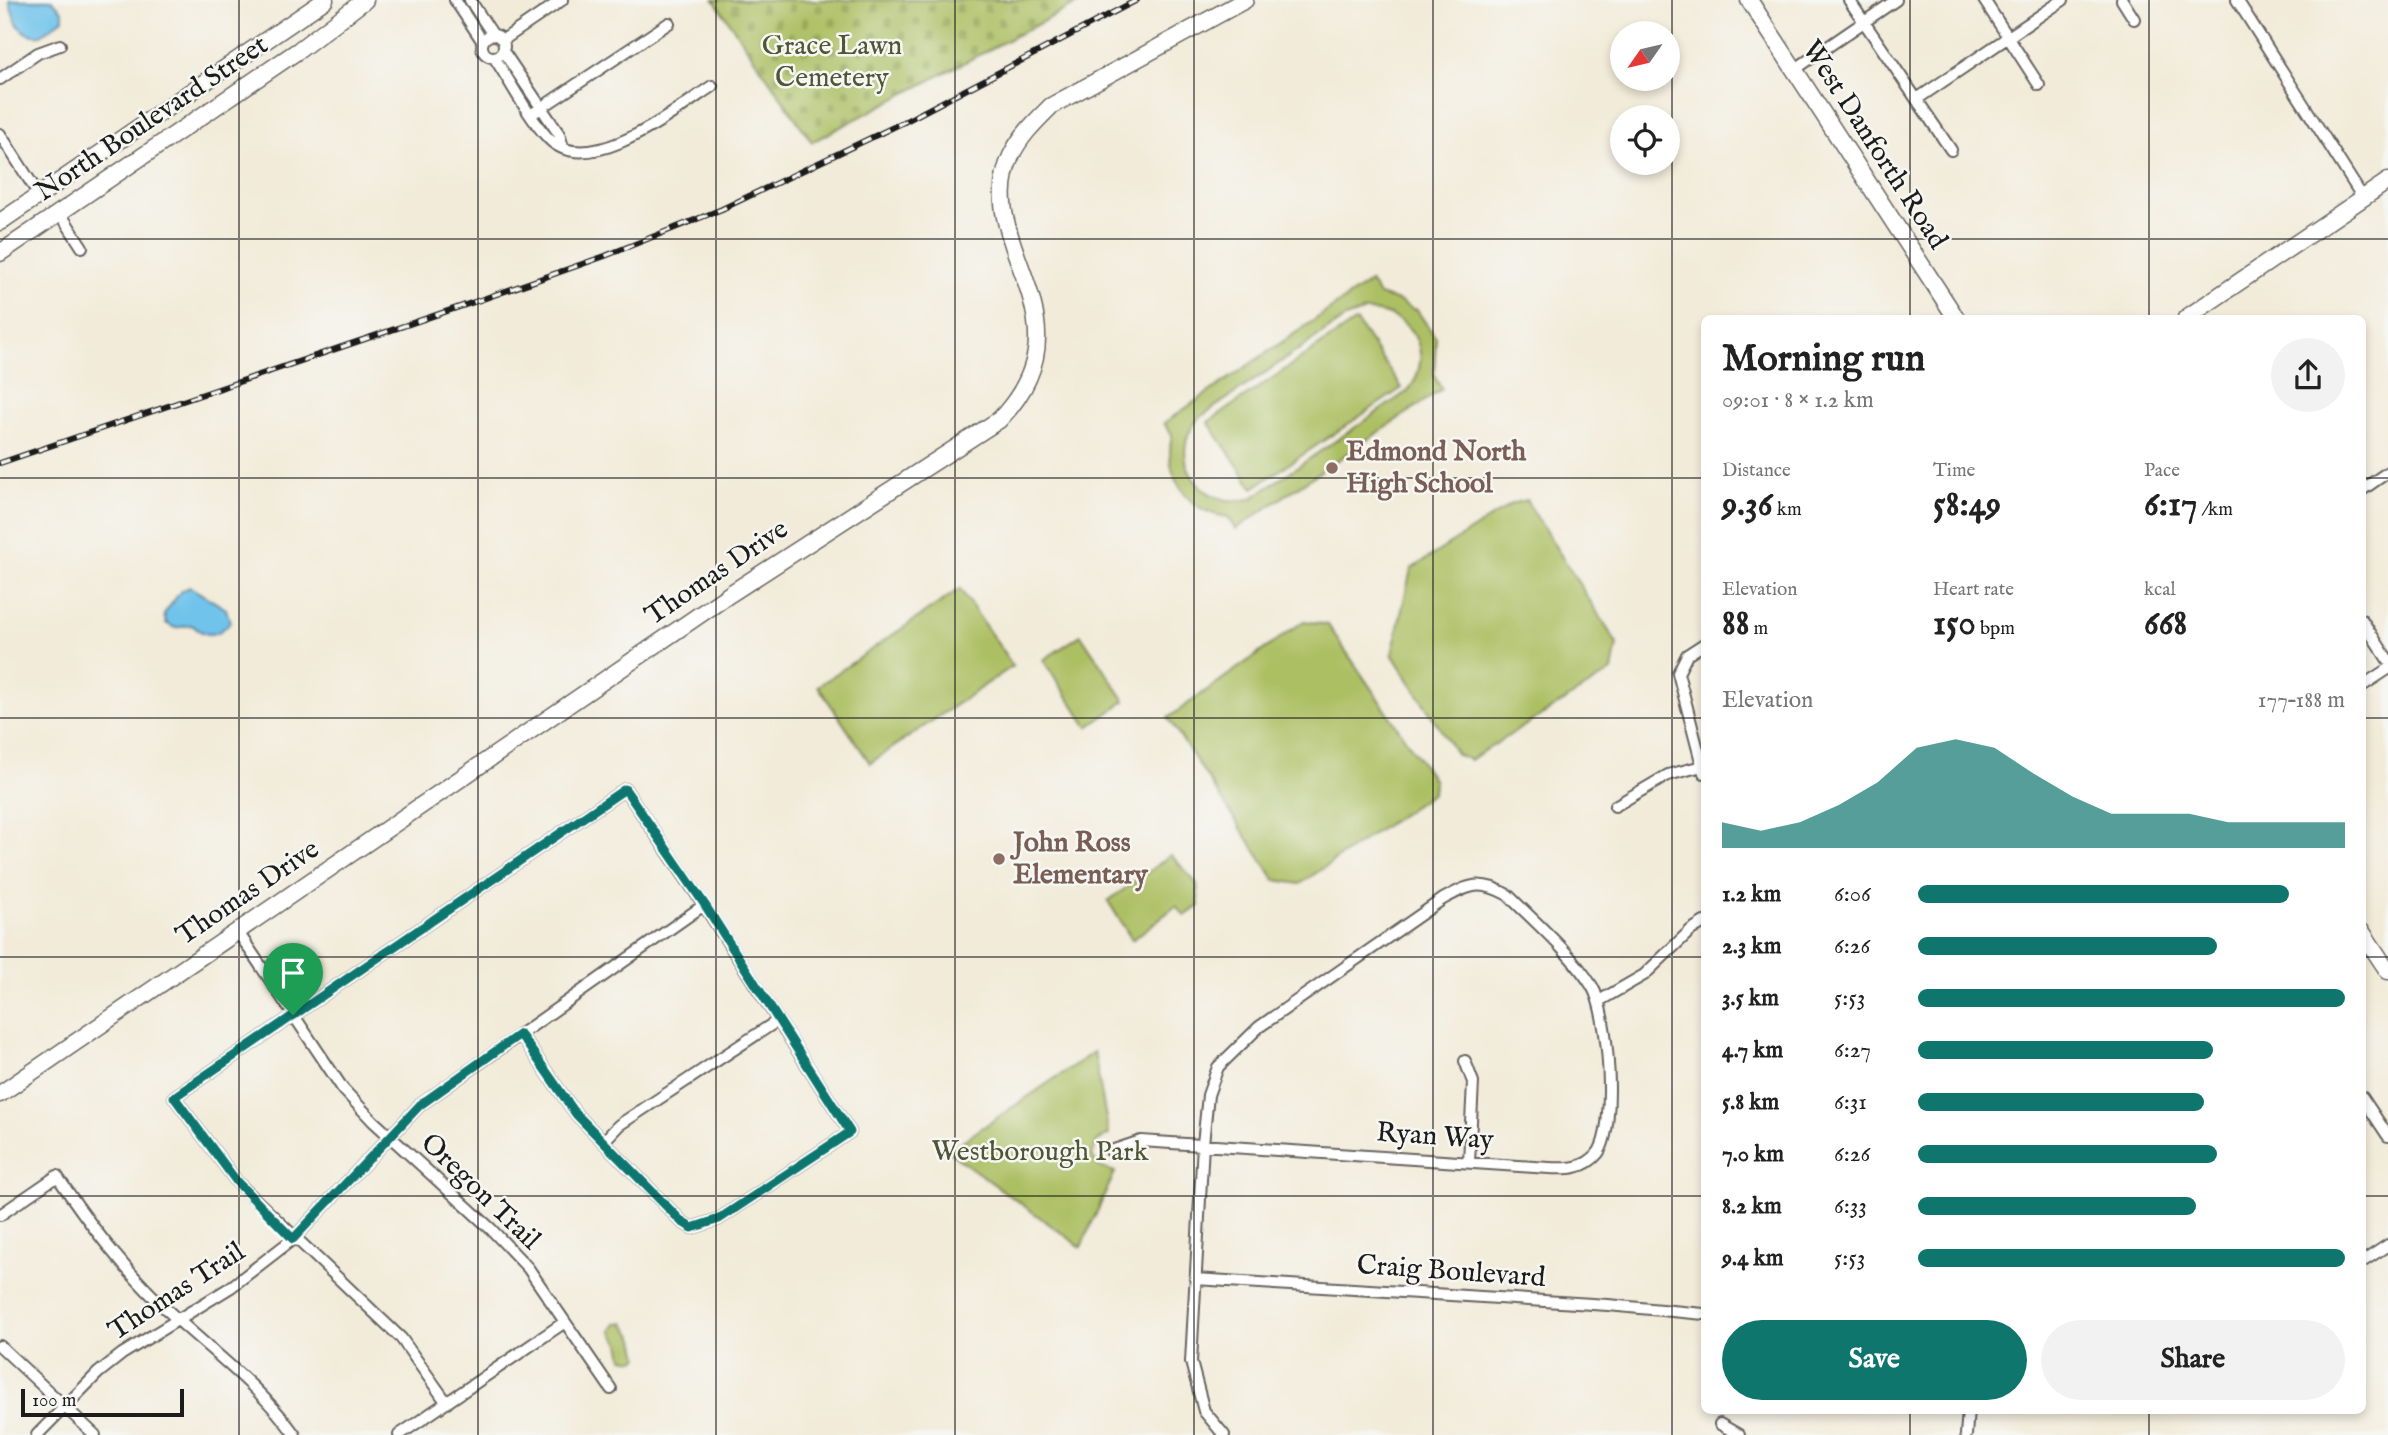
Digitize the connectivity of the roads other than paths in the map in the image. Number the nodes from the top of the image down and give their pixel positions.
1 (325, 0) edge
2 (365, 0) edge
3 (455, 0) edge
4 (470, 0) edge
5 (562, 0) edge
6 (1245, 0) edge
7 (1749, 0) edge
8 (1849, 0) edge
9 (1896, 0) edge
10 (1984, 0) edge
11 (2063, 0) edge
12 (2122, 0) edge
13 (2237, 0) edge
14 (2134, 19) dead end
15 (669, 23) dead end
16 (1863, 23) junction
17 (2008, 37) junction
18 (60, 45) dead end
19 (495, 45) junction
20 (1794, 70) junction
21 (0, 79) edge
22 (2039, 85) dead end
23 (712, 86) dead end
24 (1916, 99) junction
25 (537, 111) junction
26 (0, 134) edge
27 (1951, 150) dead end
28 (2388, 181) edge
29 (39, 195) junction
30 (2363, 198) junction
31 (60, 212) junction
32 (0, 222) edge
33 (82, 247) dead end
34 (0, 253) edge
35 (1954, 315) edge
36 (2190, 315) edge
37 (2388, 472) edge
38 (2366, 487) edge
39 (2366, 626) edge
40 (1701, 645) edge
41 (2388, 660) edge
42 (2388, 669) edge
43 (2366, 683) edge
44 (1701, 761) edge
45 (1701, 769) edge
46 (1615, 806) dead end
47 (705, 905) junction
48 (1701, 924) edge
49 (238, 932) junction
50 (2366, 938) edge
51 (2388, 971) edge
52 (1599, 1001) junction
53 (293, 1015) junction
54 (777, 1021) junction
55 (520, 1034) junction
56 (1465, 1061) dead end
57 (0, 1094) edge
58 (2366, 1103) edge
59 (388, 1136) junction
60 (2388, 1136) edge
61 (604, 1141) junction
62 (1203, 1144) junction
63 (1111, 1151) dead end
64 (1469, 1162) junction
65 (0, 1215) edge
66 (293, 1239) junction
67 (2388, 1245) edge
68 (2366, 1259) edge
69 (1195, 1279) junction
70 (1701, 1314) edge
71 (176, 1319) junction
72 (565, 1322) junction
73 (0, 1346) edge
74 (611, 1390) dead end
75 (447, 1403) junction
76 (64, 1406) junction
77 (1968, 1414) edge
78 (1720, 1424) dead end
79 (37, 1435) edge
80 (95, 1435) edge
81 (295, 1435) edge
82 (399, 1435) edge
83 (1224, 1435) edge
84 (1739, 1435) edge
85 (1966, 1435) edge

1 - 29 street, North Boulevard Street
2 - 31 street, North Boulevard Street
3 - 19 street
4 - 19 street
5 - 19 street
6 - 49 street, Thomas Drive
7 - 20 street, West Danforth Road
8 - 16 street
9 - 16 street
10 - 17 street
11 - 17 street
12 - 14 street
13 - 30 street
15 - 25 street
16 - 20 street
16 - 24 street
17 - 22 street
17 - 24 street
18 - 21 street
19 - 25 street
20 - 35 street, West Danforth Road
23 - 25 street
24 - 27 street
26 - 29 street
28 - 30 street
29 - 31 street
29 - 32 street, North Boulevard Street
30 - 36 street
31 - 33 street
31 - 34 street, North Boulevard Street
37 - 38 street
39 - 41 street
40 - 44 street
42 - 43 street
45 - 46 street
47 - 53 street
47 - 54 street
47 - 55 street, Thomas Trail
48 - 52 street
49 - 53 street, Oregon Trail
49 - 57 street, Thomas Drive
50 - 51 street
52 - 62 street
52 - 64 street, Ryan Way
53 - 59 street, Oregon Trail
53 - 66 street
54 - 61 street
54 - 61 street
55 - 59 street, Thomas Trail
55 - 61 street
56 - 64 street
58 - 60 street
59 - 66 street, Thomas Trail
59 - 72 street, Oregon Trail
62 - 63 street, Ryan Way
62 - 64 street, Ryan Way
62 - 69 street
65 - 71 street
66 - 71 street, Thomas Trail
66 - 75 street
67 - 68 street
69 - 70 street, Craig Boulevard
69 - 83 street
71 - 76 street, Thomas Trail
71 - 81 street
72 - 74 street, Oregon Trail
72 - 75 street
73 - 76 street
75 - 82 street
76 - 79 street, Thomas Trail
76 - 80 street
77 - 85 street
78 - 84 street

